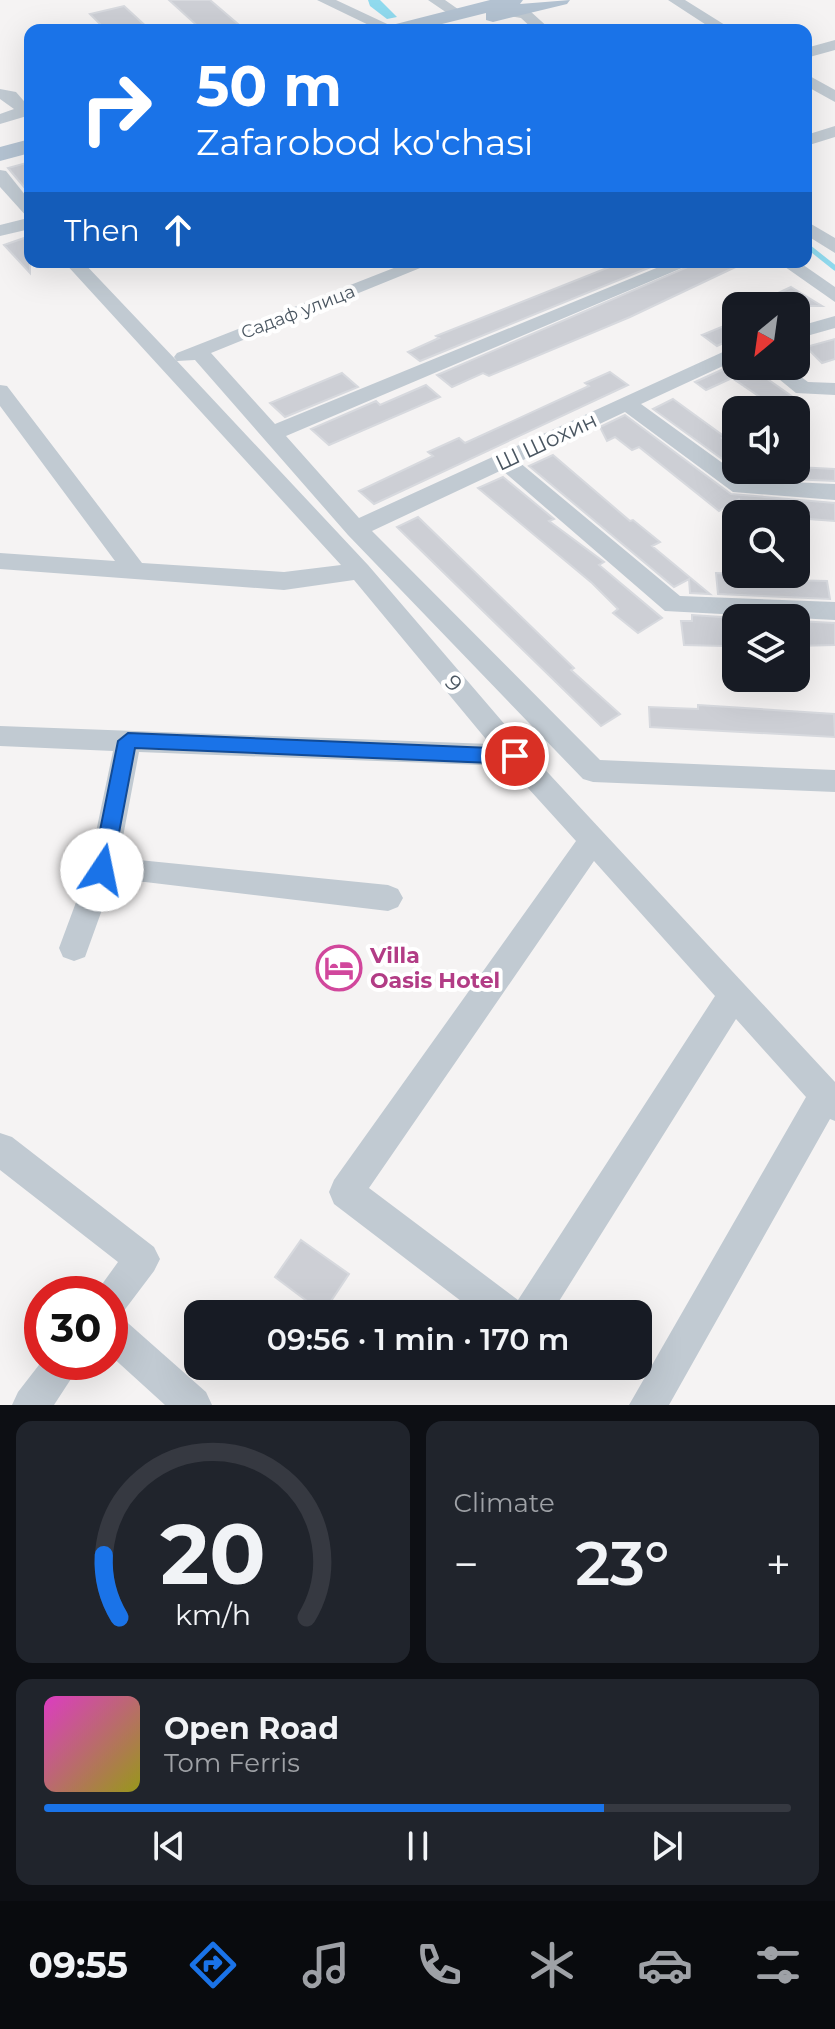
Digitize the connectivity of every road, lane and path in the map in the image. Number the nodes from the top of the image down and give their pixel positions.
1 (324, 0) edge
2 (560, 0) edge
3 (675, 0) edge
4 (444, 4) edge
5 (519, 8) edge
6 (379, 24) edge
7 (405, 24) edge
8 (464, 24) edge
9 (536, 24) edge
10 (715, 24) edge
11 (835, 45) edge
12 (812, 51) edge
13 (812, 83) edge
14 (0, 94) edge
15 (835, 97) edge
16 (0, 119) edge
17 (835, 131) edge
18 (24, 132) edge
19 (0, 138) edge
20 (812, 139) edge
21 (24, 148) edge
22 (0, 154) edge
23 (0, 175) edge
24 (24, 205) edge
25 (835, 219) edge
26 (24, 225) edge
27 (812, 226) edge
28 (0, 231) edge
29 (812, 231) edge
30 (835, 247) edge
31 (79, 268) edge
32 (411, 268) edge
33 (672, 268) edge
34 (795, 268) edge
35 (835, 296) edge
36 (835, 322) edge
37 (810, 329) edge
38 (198, 351) junction
39 (722, 358) edge
40 (170, 363) junction
41 (792, 380) edge
42 (835, 389) edge
43 (0, 391) edge
44 (626, 403) junction
45 (271, 434) junction
46 (505, 461) junction
47 (835, 492) edge
48 (356, 529) junction
49 (0, 561) edge
50 (134, 569) junction
51 (360, 571) junction
52 (835, 611) edge
53 (0, 736) edge
54 (128, 741) junction
55 (515, 756) junction
56 (835, 781) edge
57 (592, 841) junction
58 (102, 870) junction
59 (388, 898) dead end
60 (74, 948) dead end
61 (733, 996) junction
62 (830, 1101) edge
63 (0, 1149) edge
64 (128, 1278) edge
65 (489, 1300) edge
66 (539, 1300) edge
67 (128, 1346) edge
68 (50, 1380) edge
69 (31, 1405) edge
70 (193, 1405) edge
71 (648, 1405) edge

1 - 6 street
2 - 5 main road
3 - 10 street
4 - 5 main road
4 - 7 main road
5 - 8 main road
5 - 9 street
11 - 12 street
13 - 15 street
14 - 16 street
17 - 20 street
18 - 19 main road
21 - 22 main road
23 - 24 street
25 - 27 street
26 - 28 street
29 - 30 street
31 - 40 street, 9
32 - 38 street, Садаф улица
33 - 45 street
34 - 35 street
36 - 37 street
38 - 40 street, Садаф улица
38 - 45 street
39 - 44 street, Ш Шохин
40 - 51 street, 9
41 - 42 street
43 - 50 street
44 - 46 street, Ш Шохин
44 - 47 street
45 - 48 street
46 - 48 street, Ш Шохин
46 - 52 street
48 - 56 street
49 - 50 street
50 - 51 street
51 - 55 street, 9
53 - 54 street
54 - 55 street
54 - 58 street
55 - 57 street, 9
57 - 61 street, 9
57 - 65 street
58 - 59 street
58 - 60 street
61 - 62 street, 9
61 - 66 street
62 - 71 street
63 - 64 street
67 - 70 street
68 - 69 street

